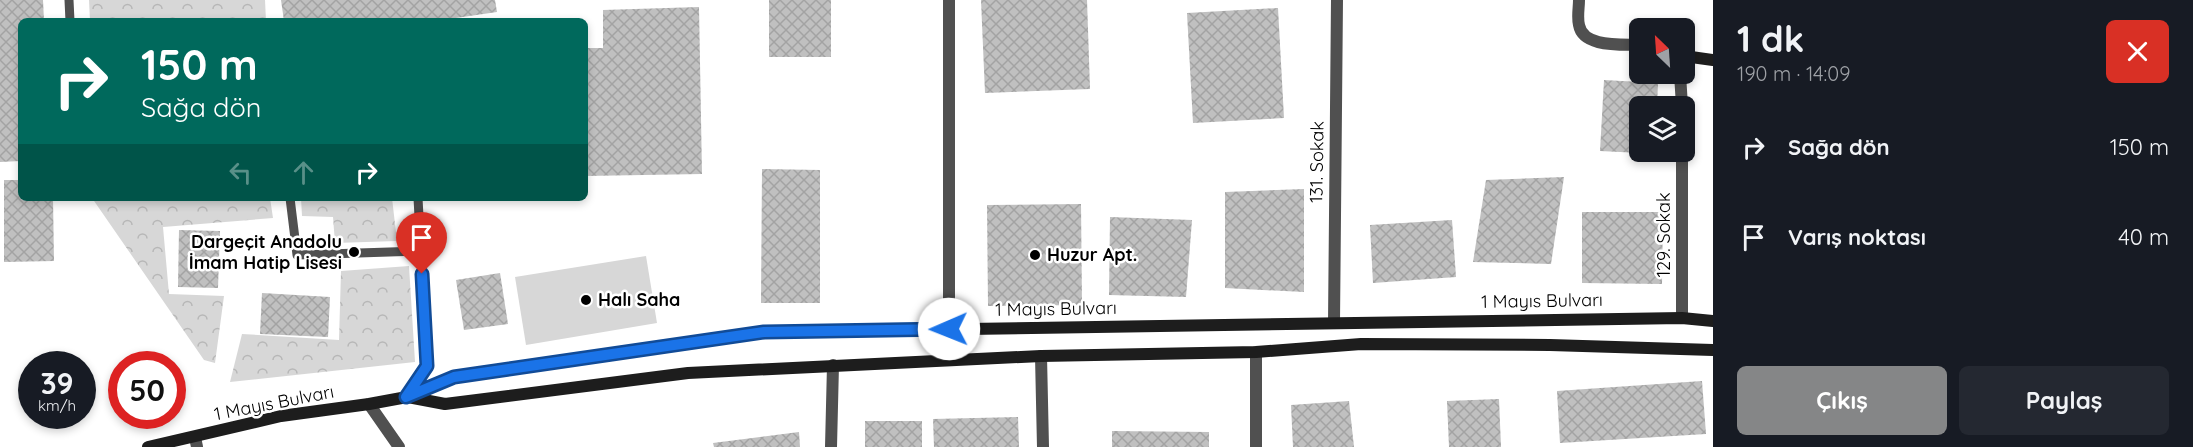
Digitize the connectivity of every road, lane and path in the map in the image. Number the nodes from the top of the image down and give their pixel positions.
1 (69, 0) edge
2 (949, 0) edge
3 (1337, 0) edge
4 (1579, 0) edge
5 (70, 18) edge
6 (1629, 44) edge
7 (1695, 58) edge
8 (1713, 60) edge
9 (1682, 162) edge
10 (290, 201) edge
11 (418, 201) edge
12 (420, 251) junction
13 (1682, 318) junction
14 (1713, 321) edge
15 (1334, 323) junction
16 (949, 329) junction
17 (1713, 350) edge
18 (1256, 352) junction
19 (1041, 356) junction
20 (833, 366) junction
21 (406, 397) junction
22 (369, 404) junction
23 (196, 442) edge
24 (148, 447) edge
25 (399, 447) edge
26 (831, 447) edge
27 (1043, 447) edge
28 (1256, 447) edge

1 - 5 lane
2 - 16 street
3 - 15 street, 131. Sokak
4 - 6 street
7 - 8 main road
9 - 13 street, 129. Sokak
10 - 12 lane
11 - 12 lane
12 - 21 lane
13 - 14 main road, 1 Mayıs Bulvarı
13 - 15 main road, 1 Mayıs Bulvarı
15 - 16 main road, 1 Mayıs Bulvarı
16 - 21 main road, 1 Mayıs Bulvarı
17 - 18 main road, 1 Mayıs Bulvarı
18 - 19 main road, 1 Mayıs Bulvarı
18 - 28 street
19 - 20 main road, 1 Mayıs Bulvarı
19 - 27 street
20 - 21 main road, 1 Mayıs Bulvarı
20 - 26 street
21 - 22 main road, 1 Mayıs Bulvarı
22 - 23 main road, 1 Mayıs Bulvarı
22 - 25 street
23 - 24 main road, 1 Mayıs Bulvarı

